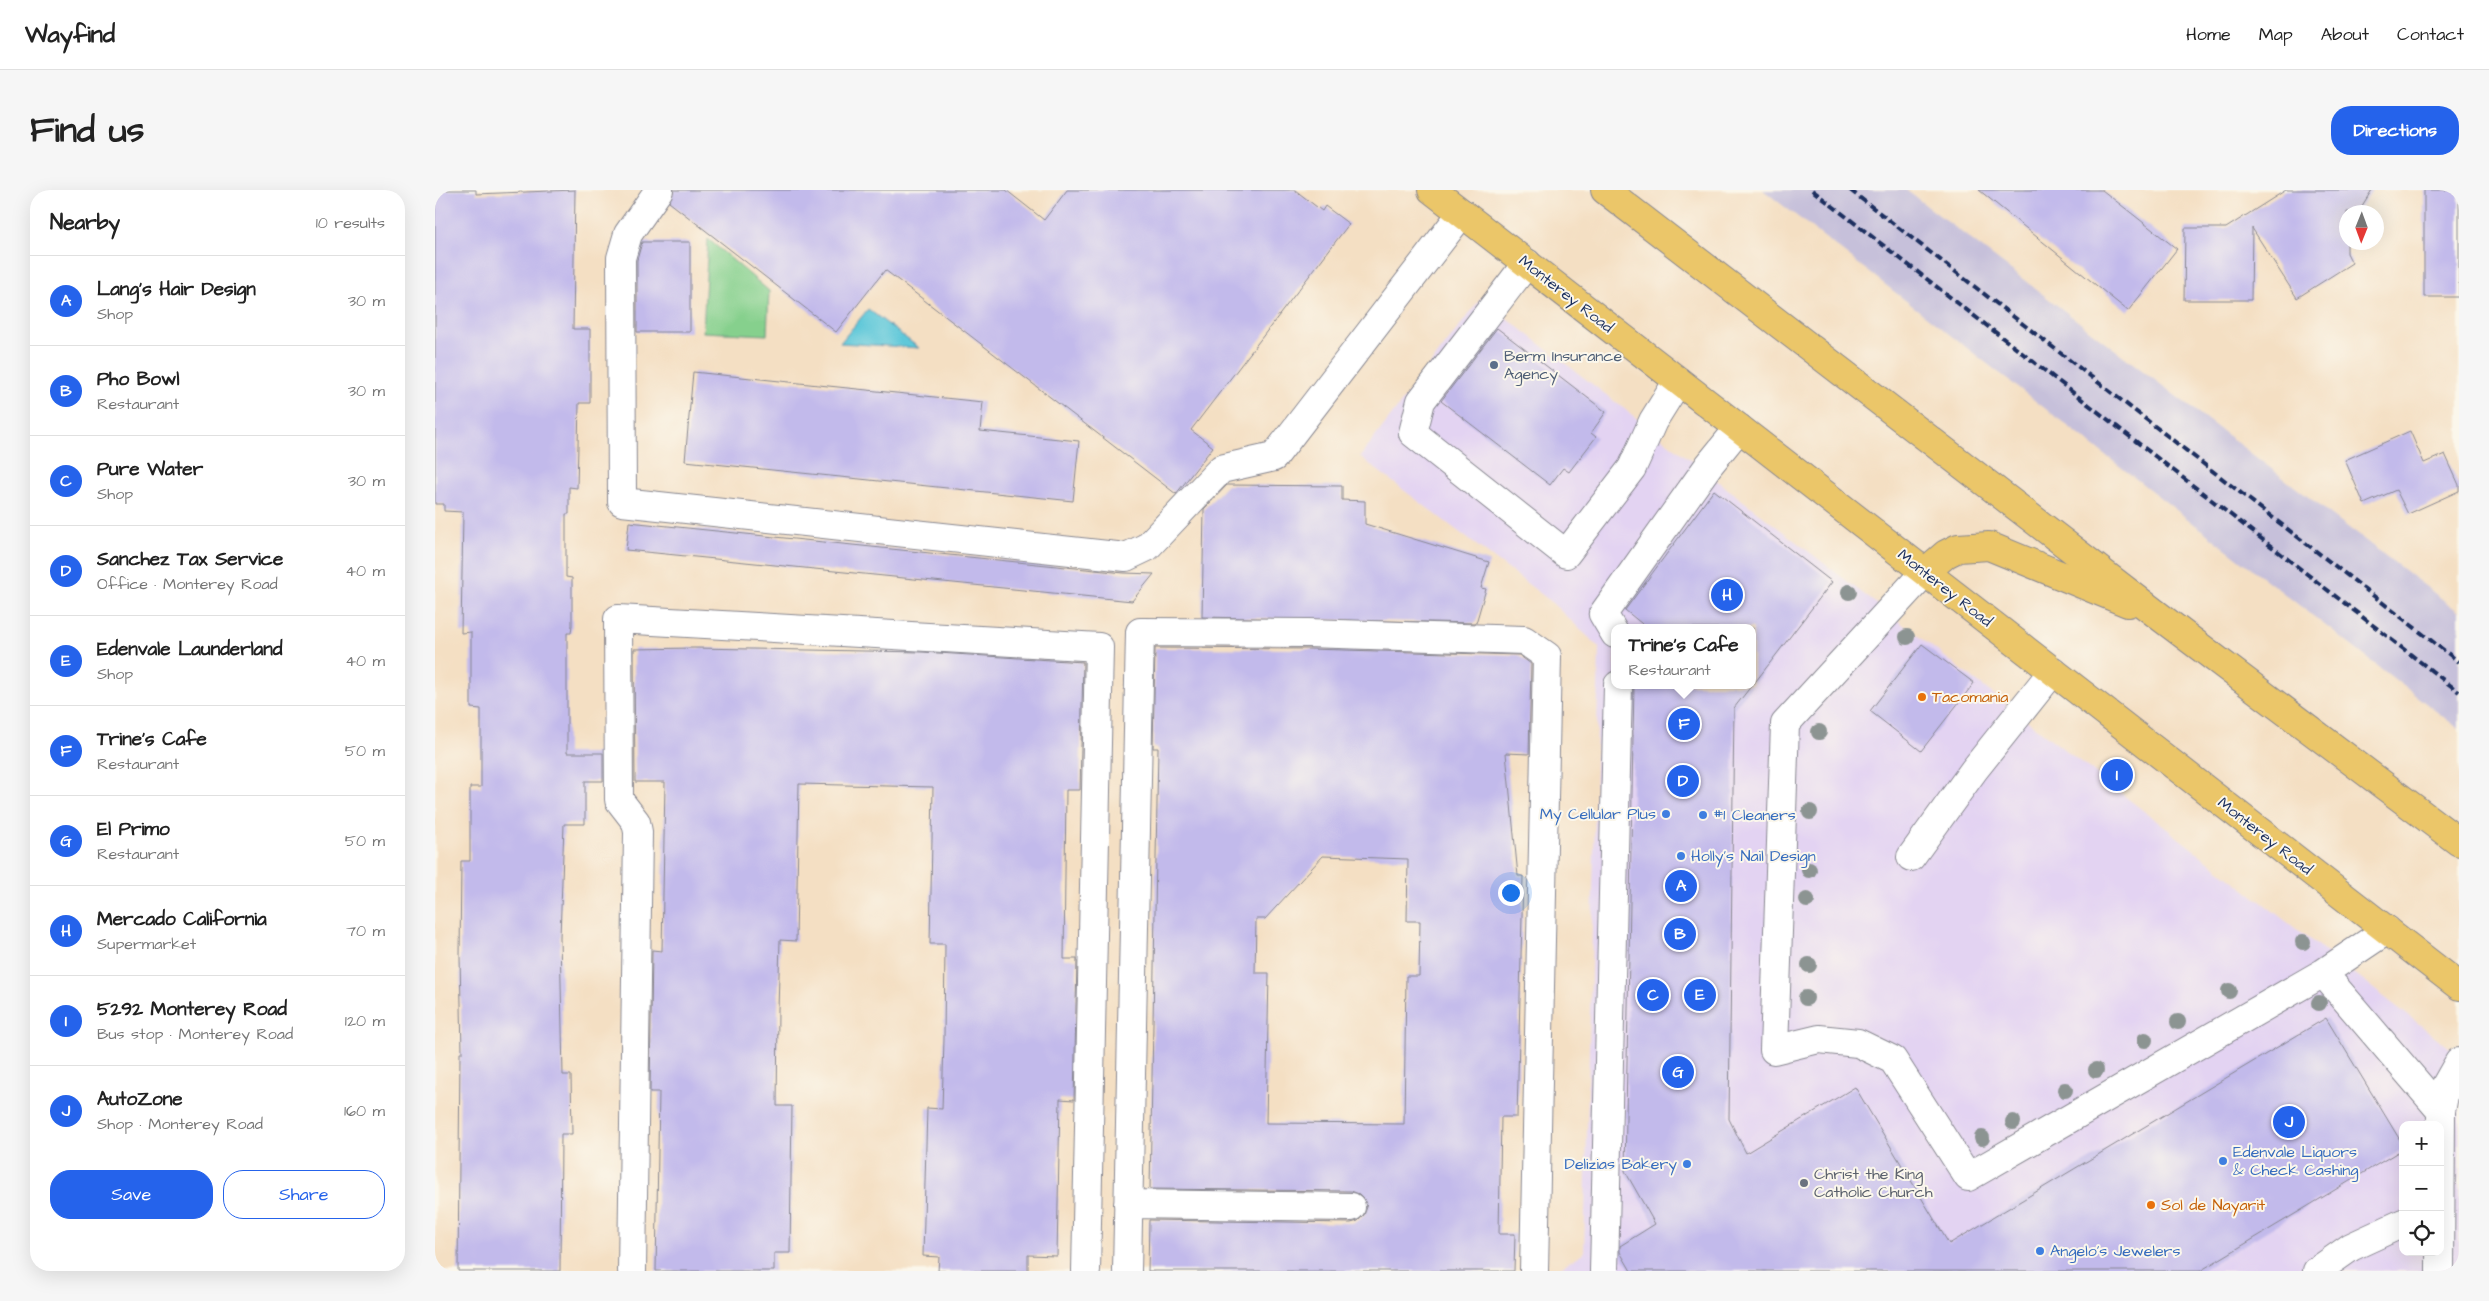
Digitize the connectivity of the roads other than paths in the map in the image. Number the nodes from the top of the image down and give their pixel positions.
1 (659, 190) edge
2 (1432, 190) edge
3 (1605, 190) edge
4 (1462, 213) junction
5 (1527, 263) junction
6 (1678, 380) junction
7 (1739, 428) junction
8 (1925, 572) junction
9 (2159, 616) junction
10 (1611, 627) edge
11 (2053, 671) junction
12 (1618, 689) edge
13 (2459, 842) edge
14 (1911, 857) dead end
15 (2387, 930) junction
16 (2323, 973) junction
17 (2459, 986) edge
18 (2459, 1062) edge
19 (2441, 1111) junction
20 (2440, 1166) edge
21 (1128, 1204) junction
22 (1351, 1207) dead end
23 (2440, 1211) edge
24 (2399, 1225) edge
25 (632, 1271) edge
26 (1086, 1271) edge
27 (1127, 1271) edge
28 (1534, 1271) edge
29 (1604, 1271) edge
30 (2317, 1271) edge
31 (2440, 1271) edge

1 - 4 lane
2 - 4 main road, Monterey Road
3 - 9 main road
4 - 5 main road, Monterey Road
5 - 6 main road, Monterey Road
5 - 6 lane
6 - 7 main road, Monterey Road
7 - 8 main road, Monterey Road
7 - 10 lane
8 - 9 main road
8 - 11 main road, Monterey Road
8 - 16 lane
9 - 13 main road
11 - 14 lane
11 - 15 main road, Monterey Road
12 - 29 lane
15 - 16 lane
15 - 17 main road, Monterey Road
16 - 19 lane
18 - 19 lane
19 - 20 lane
21 - 22 lane
21 - 27 lane
21 - 28 lane
23 - 31 lane
24 - 30 lane
25 - 26 lane

